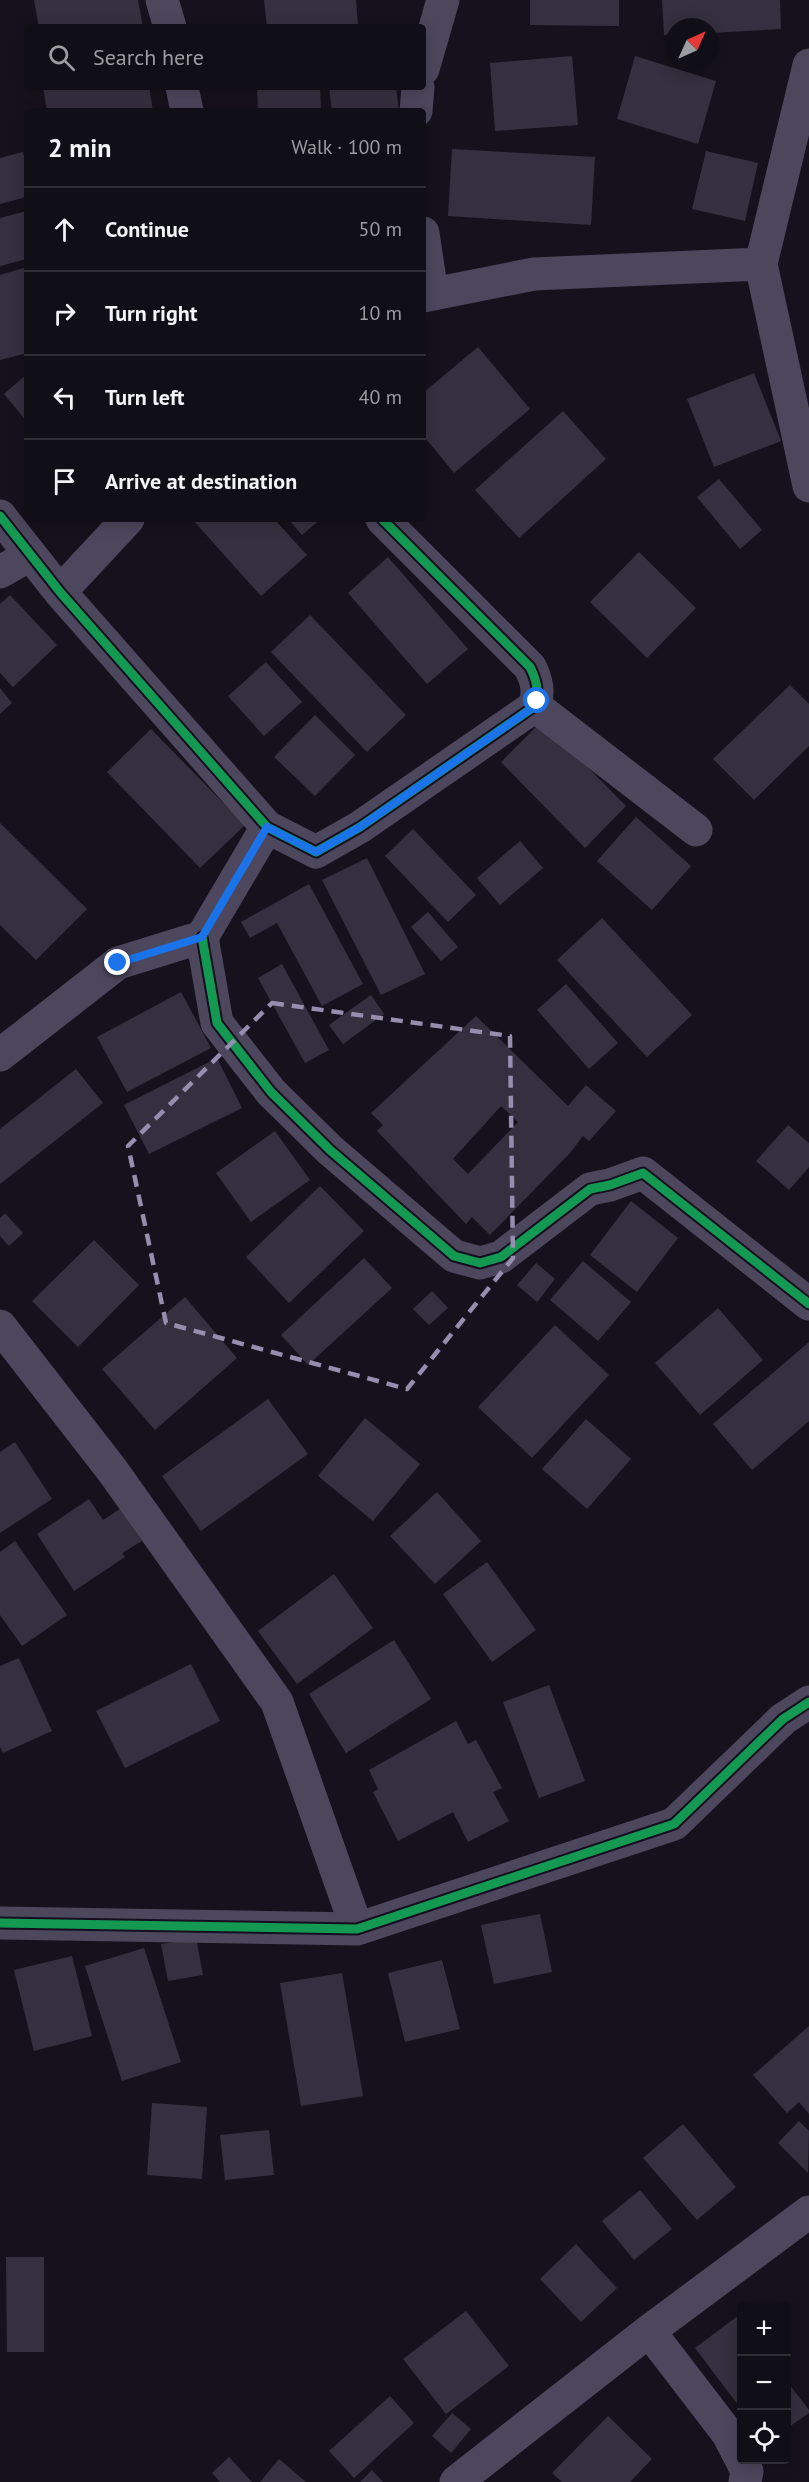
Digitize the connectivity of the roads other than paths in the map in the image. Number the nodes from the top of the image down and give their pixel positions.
1 (162, 0) edge
2 (443, 0) edge
3 (169, 24) edge
4 (426, 59) edge
5 (809, 65) edge
6 (184, 90) edge
7 (418, 90) edge
8 (186, 108) edge
9 (416, 108) edge
10 (761, 264) junction
11 (426, 270) edge
12 (428, 295) edge
13 (809, 486) edge
14 (0, 516) edge
15 (125, 522) edge
16 (385, 522) edge
17 (30, 555) junction
18 (0, 572) edge
19 (60, 592) junction
20 (535, 706) junction
21 (267, 827) junction
22 (696, 830) dead end
23 (202, 937) junction
24 (0, 1055) edge
25 (809, 1304) edge
26 (0, 1326) edge
27 (809, 1702) edge
28 (0, 1923) edge
29 (357, 1929) junction
30 (809, 2212) edge
31 (649, 2331) junction
32 (456, 2482) edge
33 (745, 2482) edge

1 - 3 street
2 - 4 street
5 - 10 street
6 - 8 street
7 - 9 street
10 - 12 street
10 - 13 street
11 - 12 street
14 - 17 street
15 - 19 street
16 - 20 street
17 - 18 street
17 - 19 street
19 - 21 street
20 - 21 street
20 - 22 street
21 - 23 street
23 - 24 street
23 - 25 street
26 - 29 street
27 - 29 street
28 - 29 street
30 - 31 street
31 - 32 street
31 - 33 street

